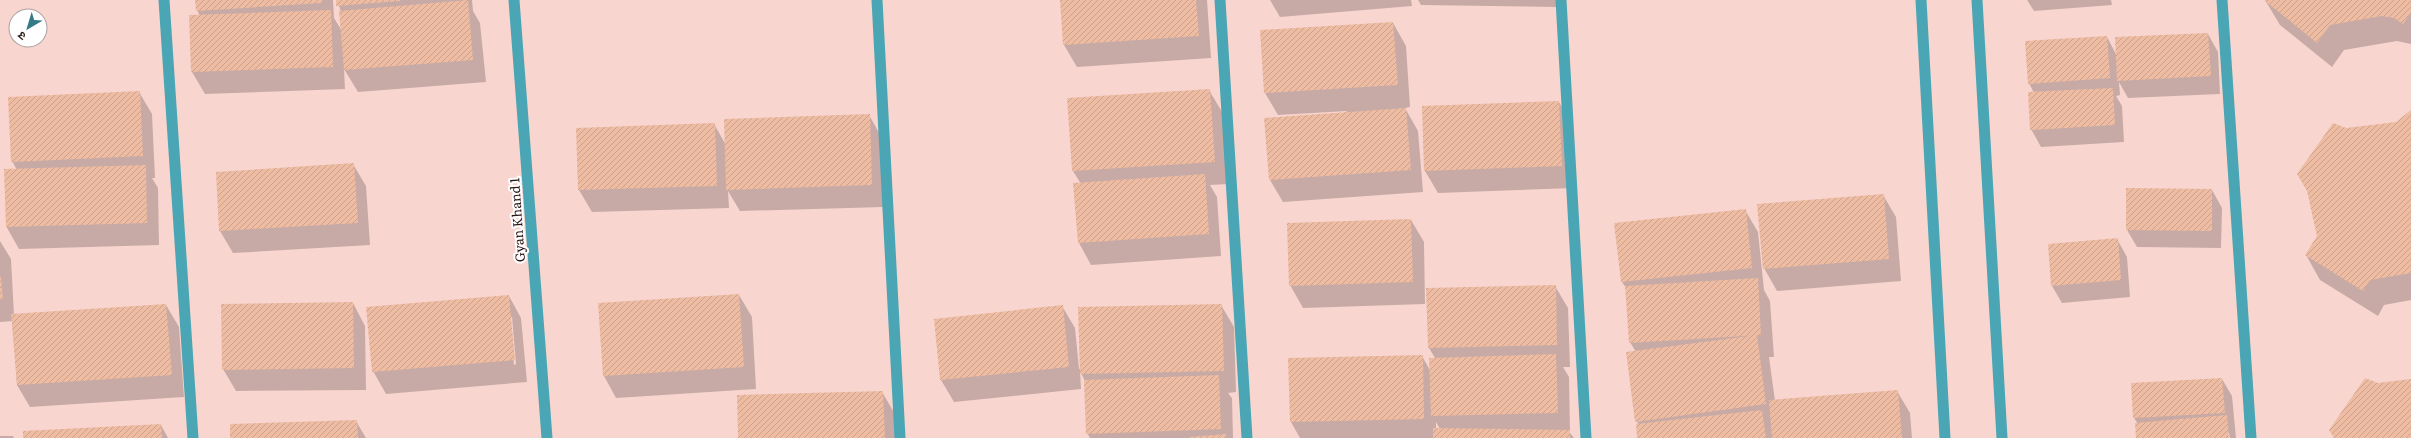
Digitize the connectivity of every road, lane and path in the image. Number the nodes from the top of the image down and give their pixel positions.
1 (164, 0) edge
2 (514, 0) edge
3 (877, 0) edge
4 (1220, 0) edge
5 (1561, 0) edge
6 (1921, 0) edge
7 (1977, 0) edge
8 (2222, 0) edge
9 (193, 438) edge
10 (546, 438) edge
11 (900, 438) edge
12 (1247, 438) edge
13 (1586, 438) edge
14 (1945, 438) edge
15 (2002, 438) edge
16 (2251, 438) edge

1 - 9 street
2 - 10 street, Gyan Khand 1
3 - 11 street
4 - 12 street
5 - 13 street
6 - 14 street
7 - 15 street
8 - 16 street

